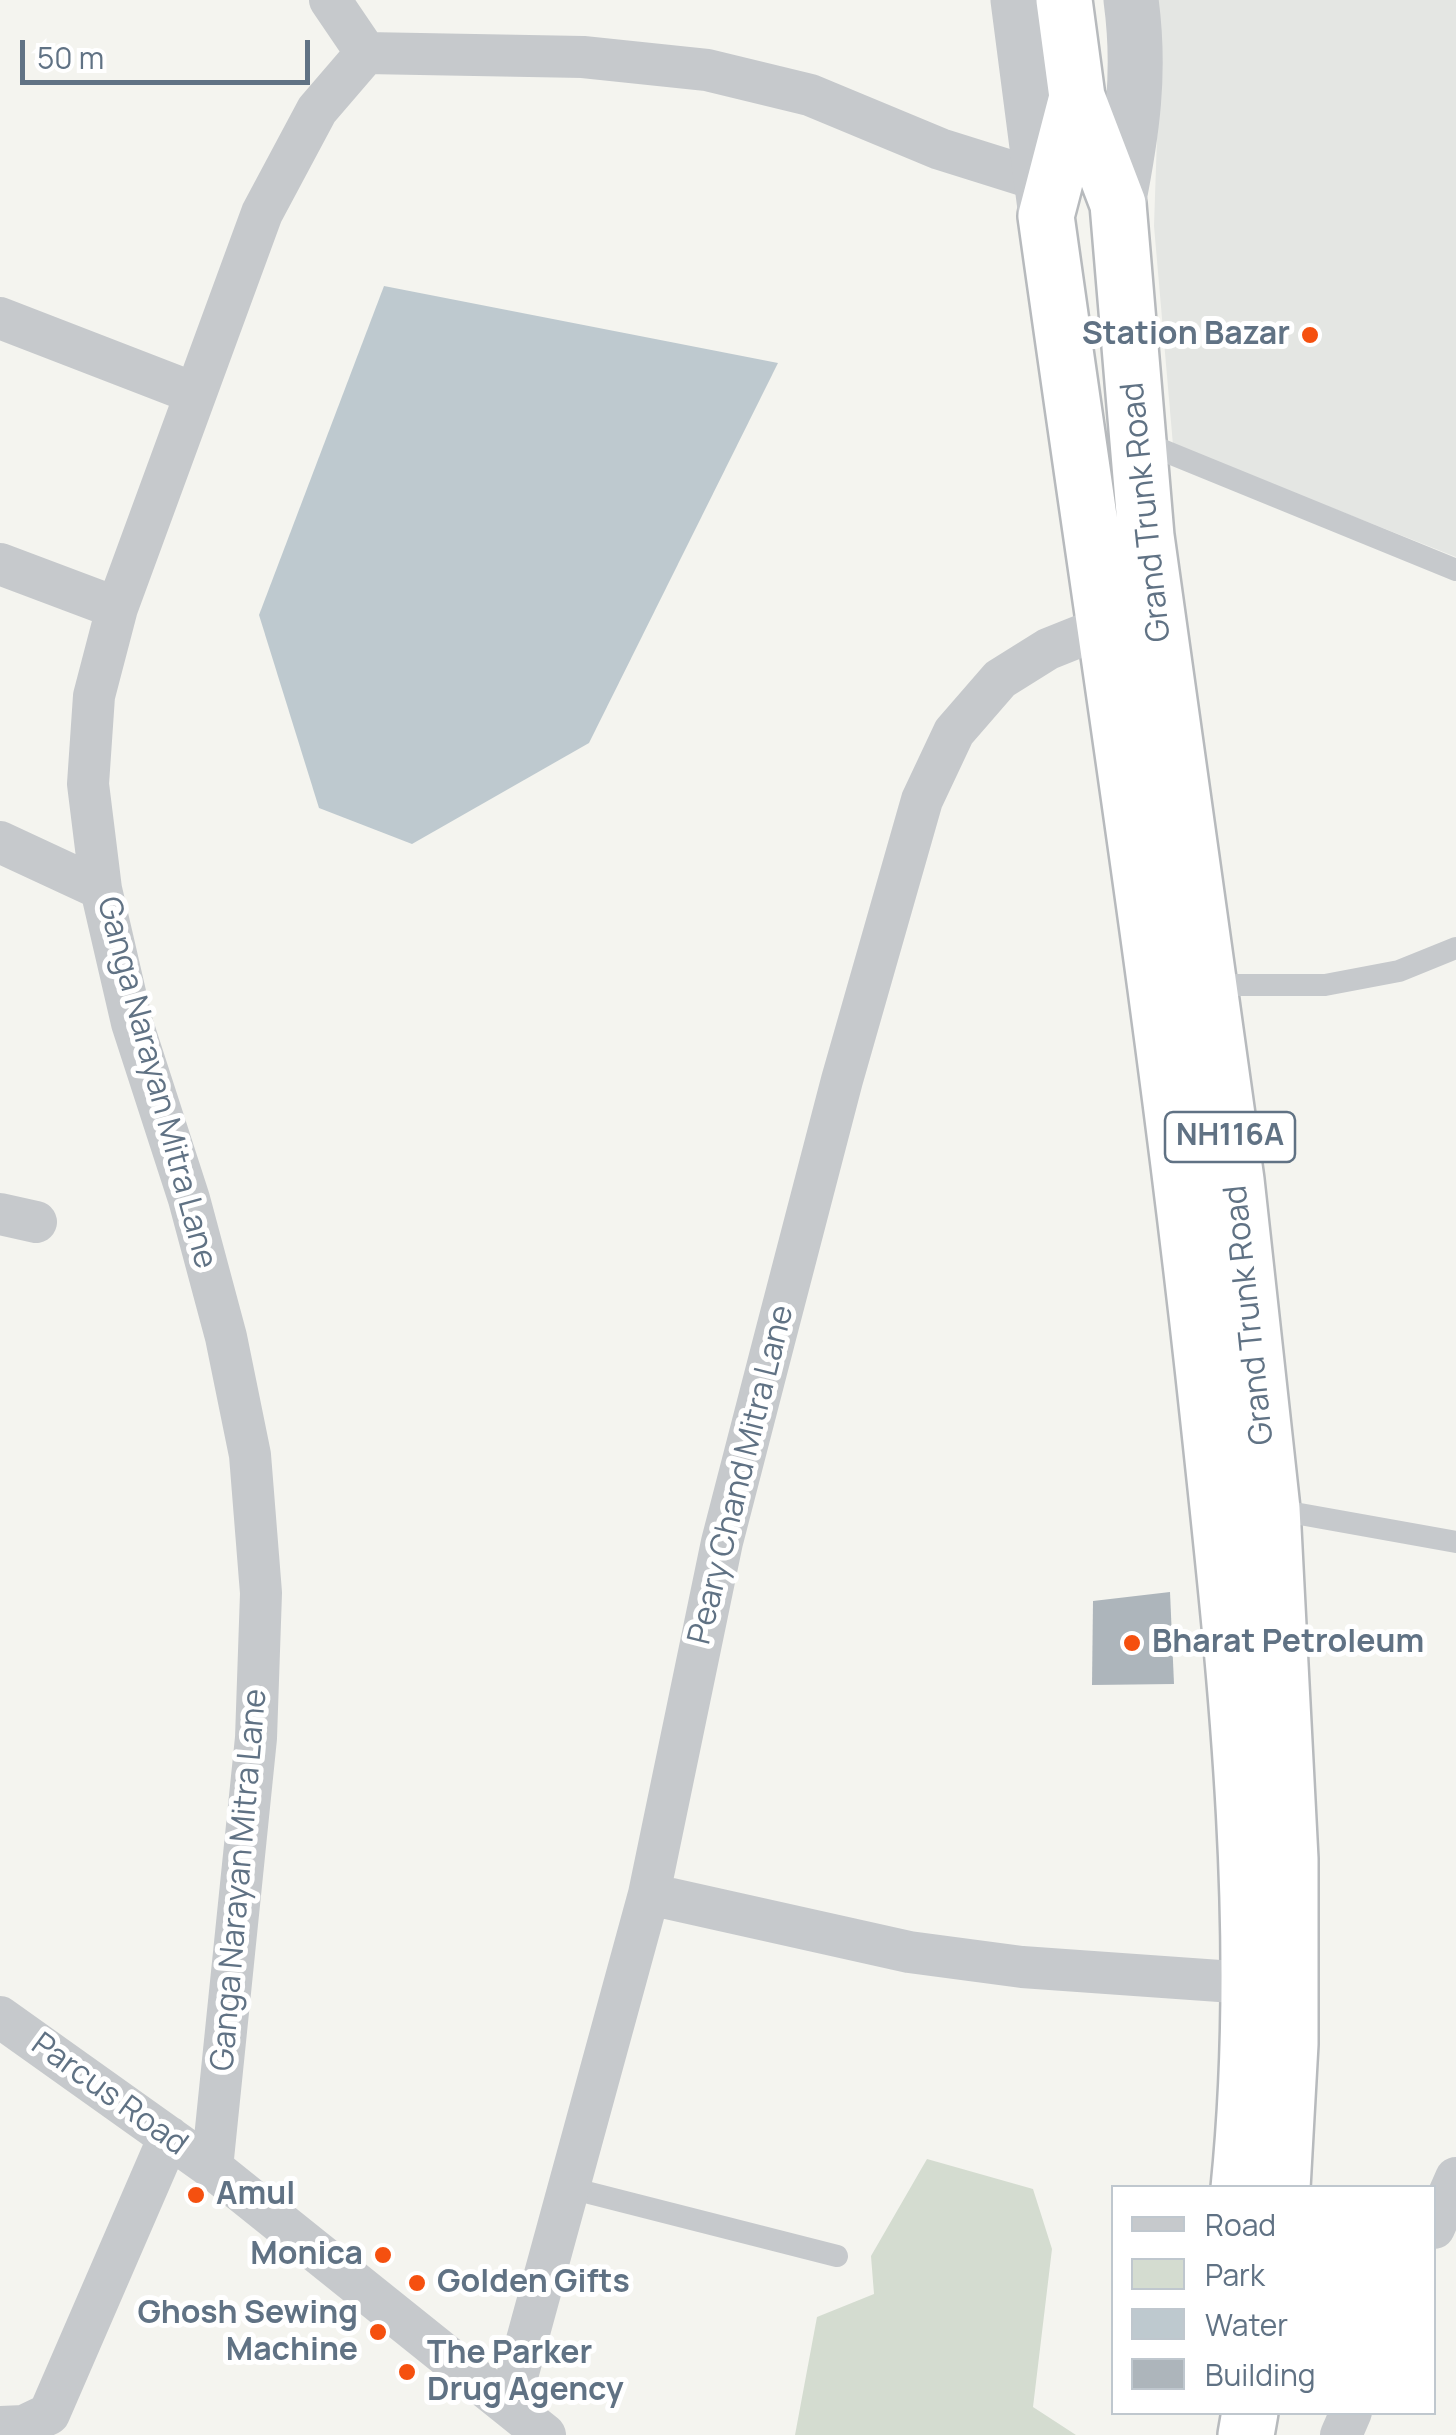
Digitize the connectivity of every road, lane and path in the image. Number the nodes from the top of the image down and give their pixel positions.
1 (330, 0) edge
2 (1018, 0) edge
3 (1064, 0) edge
4 (1131, 0) edge
5 (366, 53) junction
6 (1077, 98) junction
7 (1044, 199) junction
8 (1118, 204) junction
9 (0, 318) edge
10 (194, 393) junction
11 (1138, 440) junction
12 (0, 564) edge
13 (1456, 570) edge
14 (118, 608) junction
15 (1104, 627) junction
16 (0, 842) edge
17 (102, 889) junction
18 (1456, 948) edge
19 (1208, 984) junction
20 (1272, 1509) junction
21 (1456, 1542) edge
22 (649, 1894) junction
23 (1248, 1984) junction
24 (0, 2017) edge
25 (168, 2137) junction
26 (212, 2168) junction
27 (1456, 2178) edge
28 (1239, 2185) edge
29 (1282, 2185) edge
30 (570, 2188) junction
31 (1436, 2223) edge
32 (837, 2256) dead end
33 (524, 2424) edge
34 (0, 2427) edge

1 - 5 street
2 - 7 street
3 - 6 highway, NH116A
4 - 8 street
5 - 7 street
5 - 10 street, Ganga Narayan Mitra Lane
6 - 7 highway, NH116A
6 - 8 highway, Grand Trunk Road / NH116A
7 - 15 highway, Grand Trunk Road / NH116A
8 - 11 highway, Grand Trunk Road / NH116A
9 - 10 street
10 - 14 street, Ganga Narayan Mitra Lane
11 - 13 lane
11 - 19 highway, Grand Trunk Road / NH116A
12 - 14 street
14 - 17 street, Ganga Narayan Mitra Lane
15 - 22 street, Peary Chand Mitra Lane
15 - 23 highway, Grand Trunk Road / NH116A
16 - 17 street
17 - 26 street, Ganga Narayan Mitra Lane
18 - 19 lane
19 - 20 highway, Grand Trunk Road / NH116A
20 - 21 lane
20 - 29 highway, Grand Trunk Road / NH116A
22 - 23 street
22 - 30 street, Peary Chand Mitra Lane
23 - 28 highway, Grand Trunk Road / NH116A
24 - 25 street, Parcus Road
25 - 26 street, Parcus Road
25 - 34 street
26 - 33 street, Parcus Road
27 - 31 street
30 - 32 lane
30 - 33 street, Peary Chand Mitra Lane

